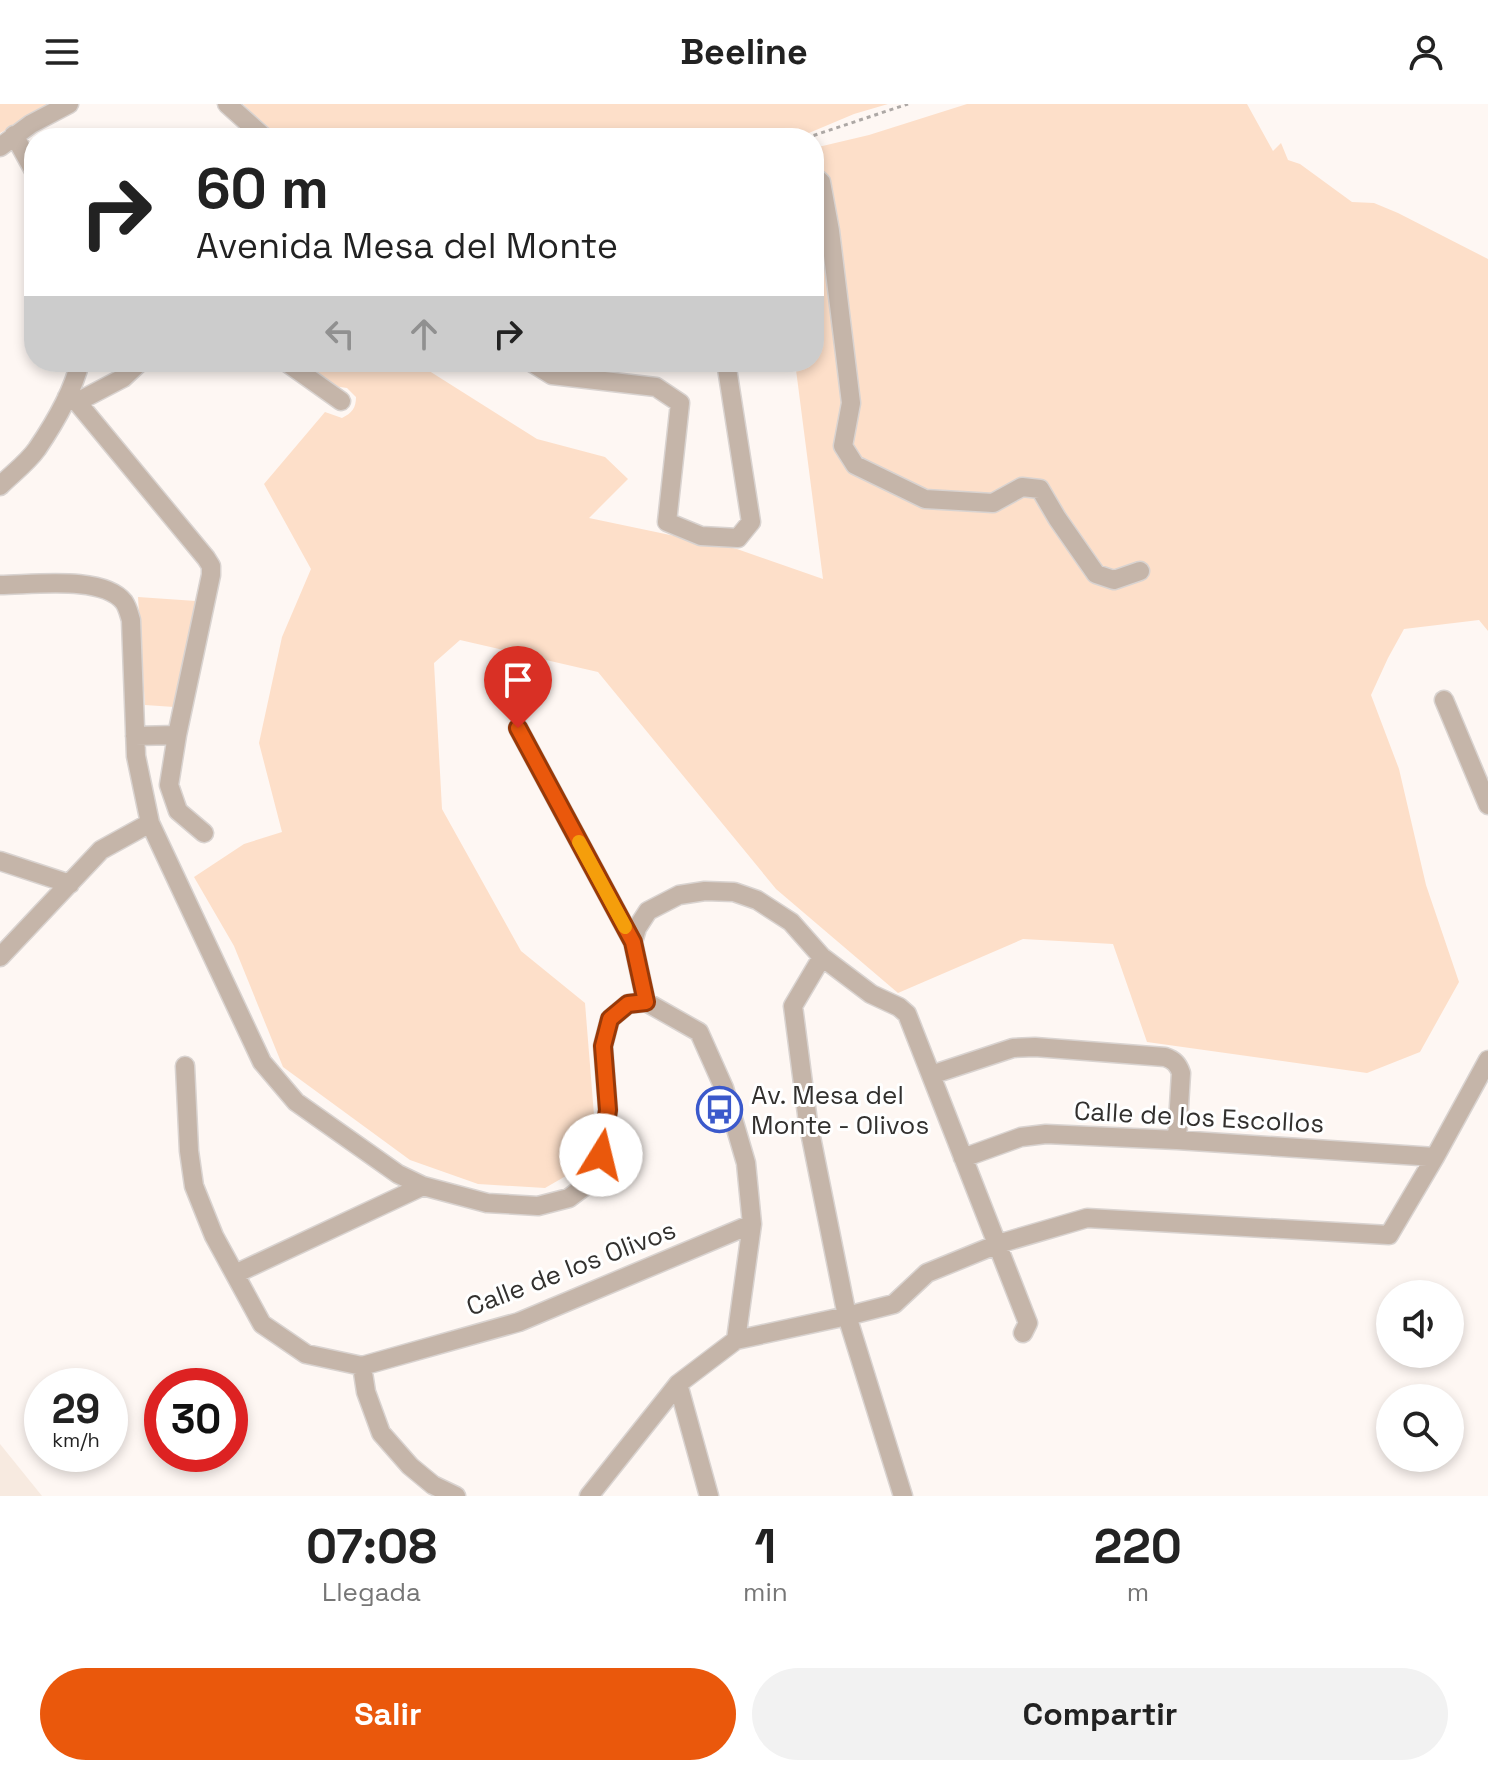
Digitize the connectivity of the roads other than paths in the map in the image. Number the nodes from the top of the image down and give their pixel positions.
1 (69, 104) edge
2 (227, 104) edge
3 (25, 128) edge
4 (254, 128) edge
5 (24, 129) edge
6 (7, 141) edge
7 (24, 160) edge
8 (824, 198) edge
9 (77, 372) edge
10 (129, 372) edge
11 (300, 372) edge
12 (547, 372) edge
13 (728, 372) edge
14 (72, 399) junction
15 (341, 401) dead end
16 (0, 486) edge
17 (1140, 571) dead end
18 (0, 585) edge
19 (1444, 700) dead end
20 (518, 728) dead end
21 (177, 735) junction
22 (135, 736) junction
23 (1488, 805) edge
24 (150, 823) junction
25 (204, 833) dead end
26 (0, 861) edge
27 (70, 884) junction
28 (633, 942) junction
29 (0, 957) edge
30 (822, 957) junction
31 (646, 1002) junction
32 (1488, 1060) edge
33 (185, 1066) dead end
34 (931, 1075) junction
35 (1177, 1140) junction
36 (1435, 1157) junction
37 (963, 1158) junction
38 (423, 1186) junction
39 (752, 1224) junction
40 (998, 1244) junction
41 (235, 1274) junction
42 (847, 1316) junction
43 (1023, 1333) dead end
44 (736, 1340) junction
45 (362, 1366) junction
46 (678, 1384) junction
47 (456, 1496) edge
48 (589, 1496) edge
49 (709, 1496) edge
50 (903, 1496) edge

1 - 3 street
2 - 4 street
5 - 6 street
6 - 7 street
8 - 17 street
9 - 14 street
10 - 14 street
11 - 15 street
12 - 13 street
14 - 16 street
14 - 21 street
18 - 22 street
19 - 23 street
20 - 28 street
21 - 22 street
21 - 25 street
22 - 24 street
24 - 27 street
24 - 38 street
26 - 27 street
27 - 29 street
28 - 30 street
28 - 31 street
30 - 34 street
30 - 42 street
31 - 38 street
31 - 39 street
32 - 36 street
33 - 41 street, Calle de los Olivos
34 - 35 street
34 - 37 street
35 - 36 street, Calle de los Escollos
35 - 37 street, Calle de los Escollos
36 - 40 street
37 - 40 street
38 - 41 street
39 - 44 street
39 - 45 street, Calle de los Olivos
40 - 42 street
40 - 43 street
41 - 45 street, Calle de los Olivos
42 - 44 street
42 - 50 street
44 - 46 street
45 - 47 street
46 - 48 street
46 - 49 street

